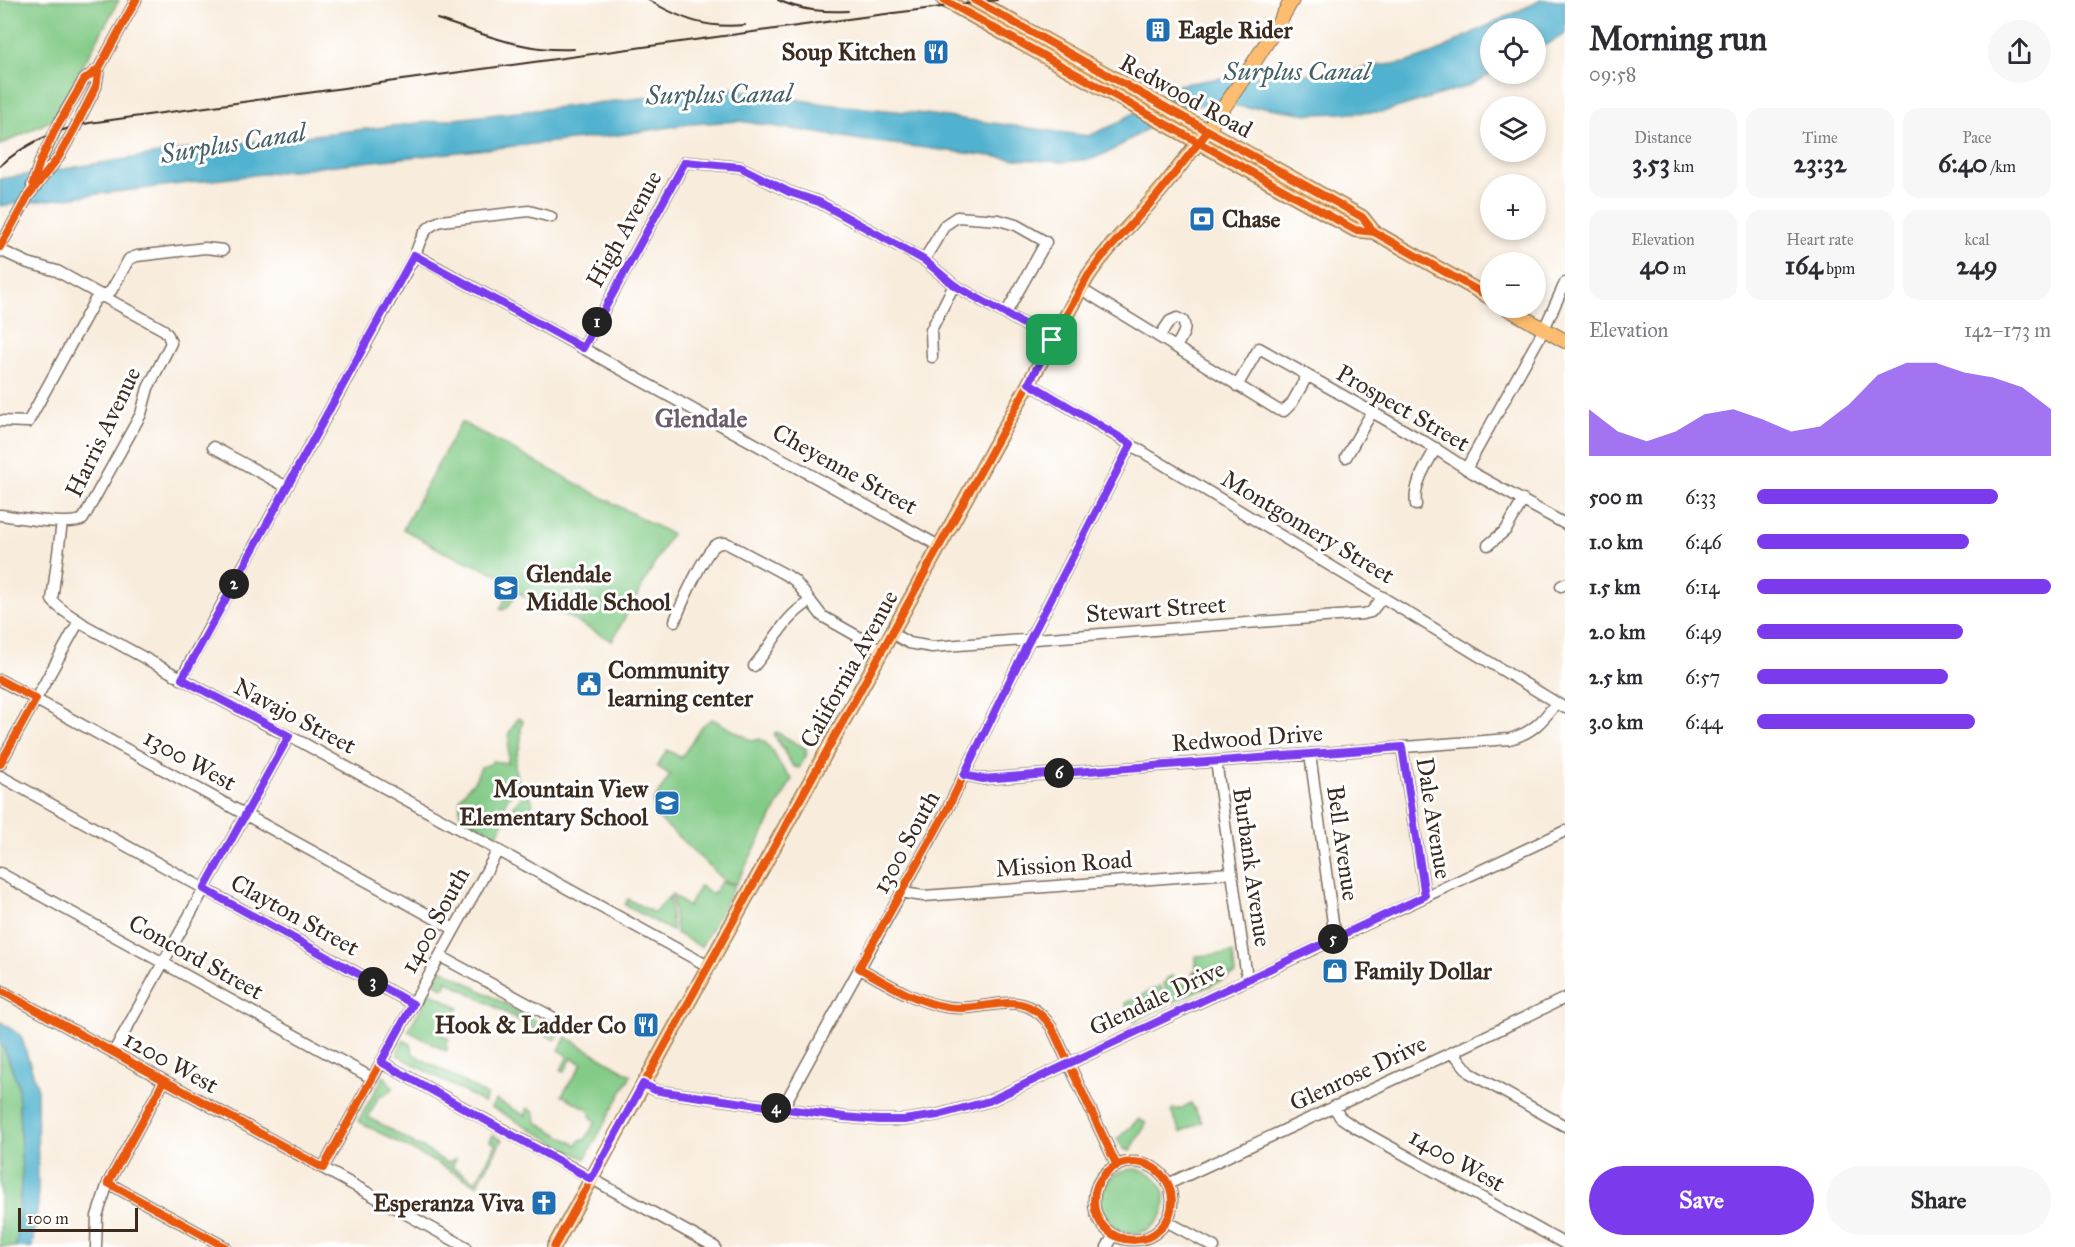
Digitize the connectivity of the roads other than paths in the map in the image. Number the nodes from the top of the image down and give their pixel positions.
1 (136, 0) edge
2 (944, 0) edge
3 (1292, 0) edge
4 (979, 5) edge
5 (99, 68) junction
6 (1208, 131) junction
7 (1199, 143) junction
8 (28, 196) junction
9 (551, 217) dead end
10 (1374, 232) junction
11 (0, 249) edge
12 (223, 250) dead end
13 (414, 255) junction
14 (924, 260) junction
15 (1565, 283) edge
16 (954, 285) junction
17 (1081, 289) junction
18 (1480, 292) edge
19 (103, 296) junction
20 (1006, 313) junction
21 (1526, 318) edge
22 (1544, 328) junction
23 (1159, 337) junction
24 (1052, 340) junction
25 (1565, 341) edge
26 (1176, 347) junction
27 (583, 348) junction
28 (932, 357) dead end
29 (1308, 376) junction
30 (1029, 383) junction
31 (1237, 386) junction
32 (1372, 412) junction
33 (0, 421) edge
34 (1131, 444) junction
35 (213, 447) dead end
36 (1436, 448) junction
37 (1346, 457) dead end
38 (1466, 469) junction
39 (287, 487) junction
40 (1523, 500) junction
41 (1416, 505) dead end
42 (0, 515) edge
43 (62, 522) junction
44 (1565, 524) edge
45 (1488, 545) dead end
46 (939, 546) junction
47 (1383, 597) junction
48 (809, 602) junction
49 (80, 621) junction
50 (675, 621) dead end
51 (891, 633) junction
52 (1030, 639) junction
53 (882, 650) junction
54 (754, 666) dead end
55 (182, 679) junction
56 (0, 680) edge
57 (36, 699) junction
58 (1561, 706) edge
59 (289, 736) junction
60 (1402, 747) junction
61 (1310, 754) junction
62 (1216, 761) junction
63 (0, 764) edge
64 (964, 775) junction
65 (0, 776) edge
66 (245, 814) junction
67 (1565, 831) edge
68 (498, 850) junction
69 (0, 873) edge
70 (1231, 873) junction
71 (204, 889) junction
72 (902, 891) junction
73 (1425, 896) junction
74 (454, 929) junction
75 (1338, 937) junction
76 (440, 956) junction
77 (163, 962) junction
78 (708, 966) junction
79 (859, 968) junction
80 (1247, 978) junction
81 (0, 990) edge
82 (1565, 998) edge
83 (413, 1004) junction
84 (552, 1017) dead end
85 (1454, 1052) junction
86 (113, 1053) junction
87 (381, 1062) junction
88 (1068, 1064) junction
89 (372, 1077) junction
90 (164, 1081) junction
91 (643, 1084) junction
92 (1334, 1107) junction
93 (785, 1109) junction
94 (1565, 1126) edge
95 (1117, 1166) junction
96 (323, 1168) junction
97 (591, 1179) junction
98 (108, 1183) junction
99 (1168, 1184) junction
100 (1166, 1221) junction
101 (1114, 1235) junction
102 (1565, 1244) edge
103 (96, 1247) edge
104 (225, 1247) edge
105 (466, 1247) edge
106 (554, 1247) edge
107 (715, 1247) edge
108 (1107, 1247) edge
109 (1214, 1247) edge

1 - 5 street
2 - 4 main road, Redwood Road
3 - 6 main road, California Avenue
4 - 6 main road, Redwood Road
4 - 7 main road, Redwood Road
5 - 8 street
5 - 8 street
6 - 7 main road, California Avenue
6 - 10 main road, Redwood Road
7 - 10 main road, Redwood Road
7 - 17 main road, California Avenue
8 - 11 street
9 - 13 street
10 - 18 main road, Redwood Road
11 - 19 street
12 - 19 street
13 - 27 street, Cheyenne Street
13 - 39 street
14 - 16 street
14 - 20 street
14 - 27 street, High Avenue
15 - 22 street
16 - 20 street
16 - 28 street
17 - 23 street
17 - 24 main road, California Avenue
19 - 33 street
19 - 43 street, Harris Avenue
20 - 24 street
21 - 22 main road
22 - 25 main road
22 - 38 street
23 - 26 street
23 - 26 street
24 - 30 main road, California Avenue
26 - 31 street
27 - 46 street, Cheyenne Street
29 - 31 street
29 - 31 street, Prospect Street
29 - 32 street, Prospect Street
30 - 34 street, Montgomery Street
30 - 46 main road, California Avenue
32 - 36 street, Prospect Street
32 - 37 street
34 - 47 street, Montgomery Street
34 - 52 street, 1300 South
35 - 39 street
36 - 38 street, Prospect Street
36 - 41 street
38 - 40 street, Prospect Street
39 - 55 street
40 - 44 street, Prospect Street
40 - 45 street
42 - 43 street
43 - 49 street, Navajo Street
46 - 51 main road, California Avenue
47 - 52 street, Stewart Street
47 - 58 street, Montgomery Street
48 - 50 street
48 - 53 street
48 - 54 street
49 - 55 street, Navajo Street
49 - 57 street
51 - 52 street, Stewart Street
51 - 53 main road, California Avenue
52 - 64 street, 1300 South
53 - 78 main road, California Avenue
55 - 59 street, Navajo Street
56 - 57 street, 1300 West
57 - 63 street
57 - 66 street, 1300 West
58 - 60 street, Redwood Drive
59 - 66 street
59 - 68 street, Navajo Street
60 - 61 street, Redwood Drive
60 - 73 street, Dale Avenue
61 - 62 street, Redwood Drive
61 - 75 street, Bell Avenue
62 - 64 street, Redwood Drive
62 - 70 street, Burbank Avenue
64 - 72 street, 1300 South
65 - 71 street, Clayton Street
66 - 71 street
66 - 74 street, 1300 West
67 - 73 street, Glendale Drive
68 - 74 street, 1400 South
68 - 78 street, Navajo Street
69 - 77 street, Concord Street
70 - 72 street, Mission Road
70 - 80 street, Burbank Avenue
71 - 77 street
71 - 83 street, Clayton Street
72 - 79 street, 1300 South
73 - 75 street, Glendale Drive
74 - 76 street, 1400 South
75 - 80 street, Glendale Drive
76 - 83 street, 1400 South
76 - 84 street
77 - 86 street
77 - 89 street, Concord Street
78 - 91 main road, California Avenue
79 - 88 street
79 - 93 street, 1300 South
80 - 88 street, Glendale Drive
81 - 86 street, 1200 West
82 - 85 street, Glenrose Drive
83 - 87 street, 1400 South
85 - 92 street, Glenrose Drive
85 - 94 street
86 - 90 street, 1200 West
87 - 89 street, 1400 South
87 - 97 street
88 - 93 street, Glendale Drive
88 - 95 street
89 - 96 street, 1400 South
90 - 96 street, 1200 West
90 - 98 street
91 - 93 street, Glendale Drive
91 - 97 main road, California Avenue
92 - 99 street, Glenrose Drive
92 - 102 street, 1400 West
95 - 99 street
95 - 101 street
96 - 105 street, 1200 West
97 - 106 main road, California Avenue
97 - 107 street
98 - 103 street
98 - 104 street
99 - 100 street
100 - 101 street
100 - 109 street
101 - 108 street

